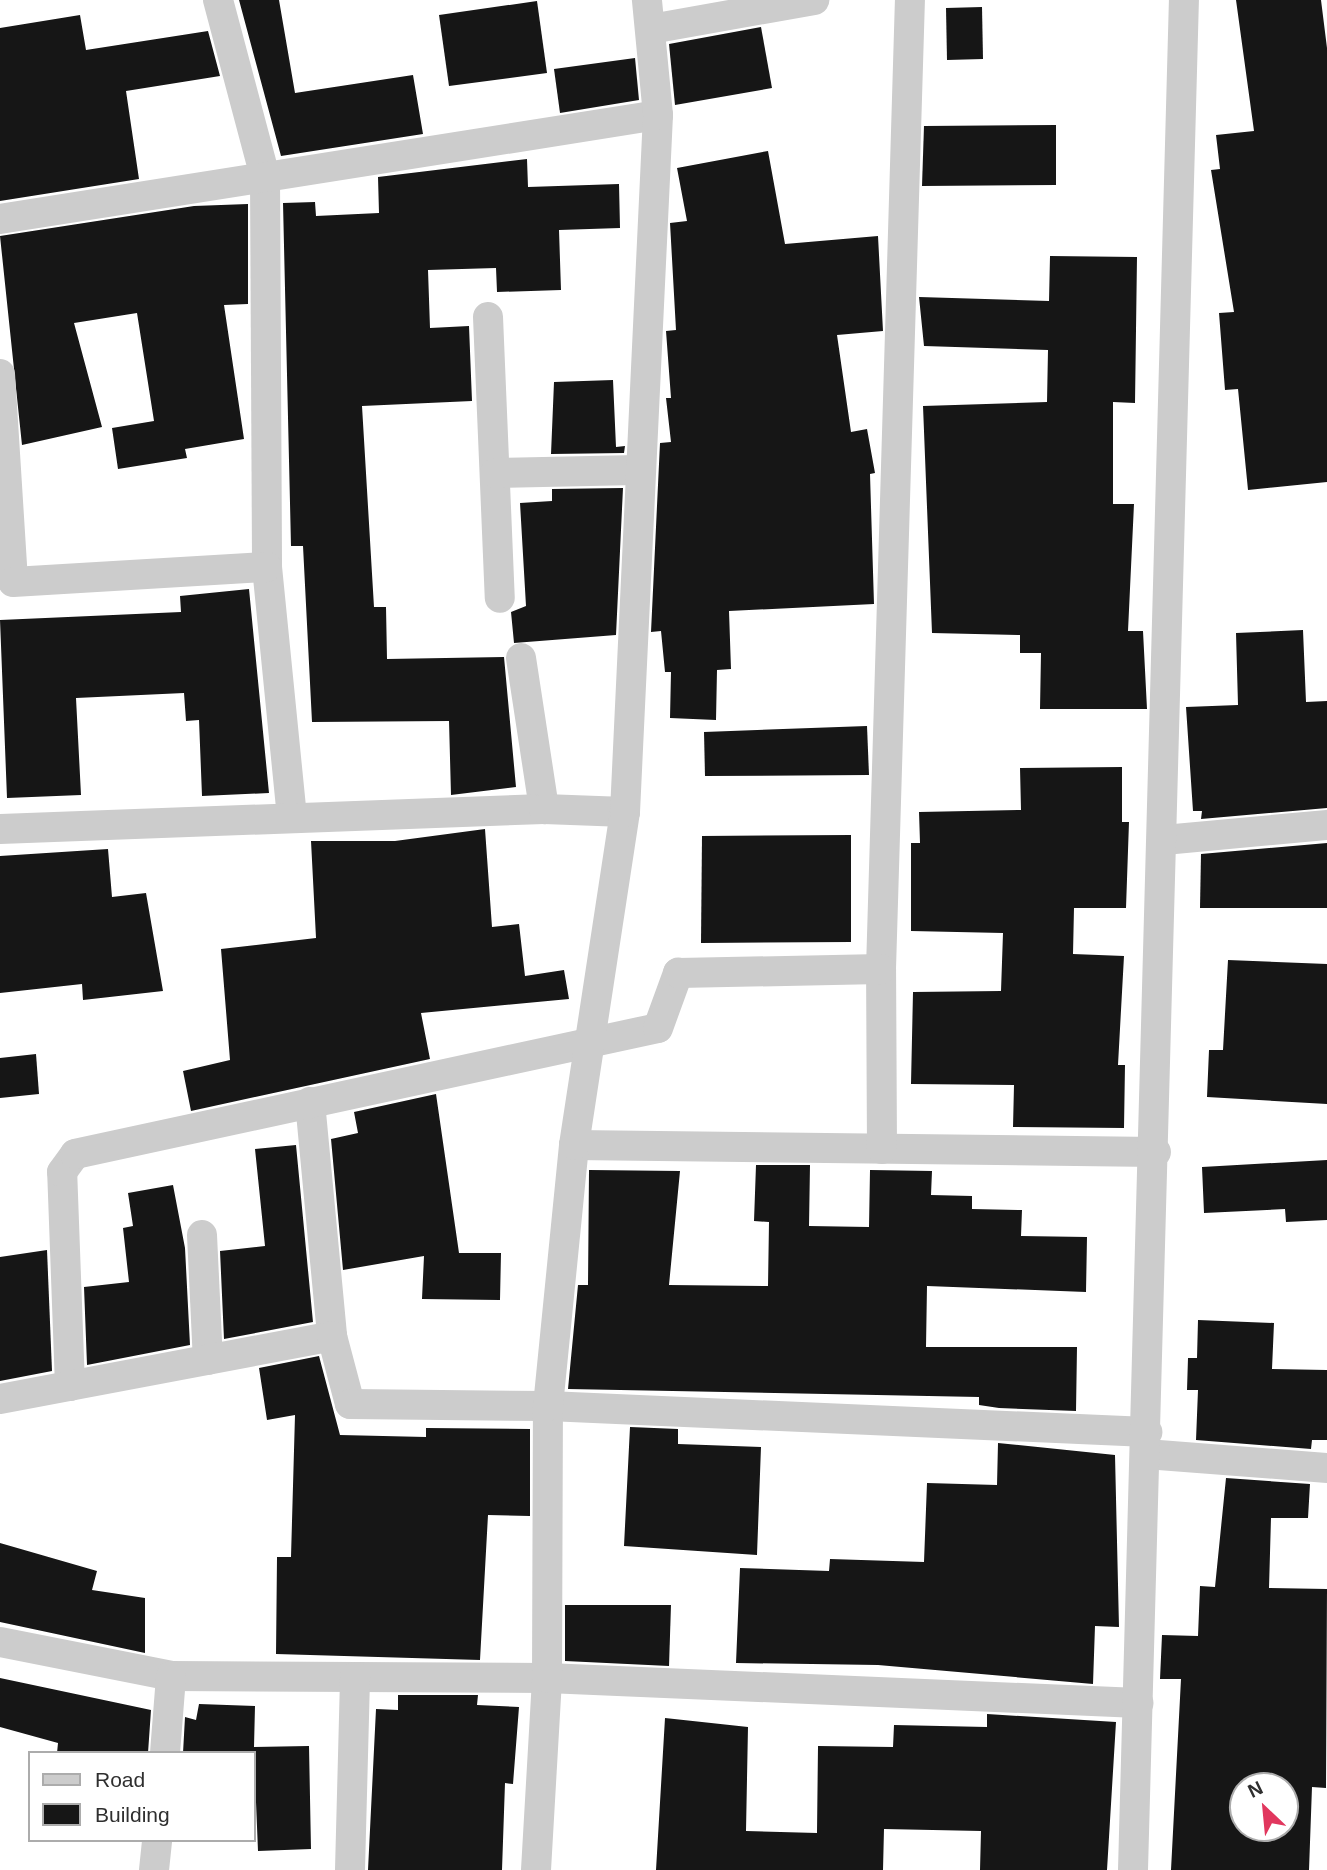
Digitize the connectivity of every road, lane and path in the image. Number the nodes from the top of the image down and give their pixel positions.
1 (218, 0) edge
2 (814, 0) edge
3 (910, 0) edge
4 (1184, 0) edge
5 (649, 14) edge
6 (658, 115) junction
7 (265, 177) junction
8 (0, 219) edge
9 (488, 317) dead end
10 (0, 374) edge
11 (637, 470) junction
12 (495, 474) junction
13 (267, 567) junction
14 (500, 597) dead end
15 (521, 658) dead end
16 (544, 809) junction
17 (625, 812) junction
18 (292, 818) junction
19 (1327, 825) edge
20 (0, 829) edge
21 (1164, 840) junction
22 (881, 969) junction
23 (590, 1046) junction
24 (310, 1102) junction
25 (574, 1145) junction
26 (882, 1149) junction
27 (1156, 1152) junction
28 (202, 1235) dead end
29 (332, 1336) junction
30 (208, 1360) junction
31 (70, 1386) junction
32 (0, 1399) edge
33 (548, 1406) junction
34 (1146, 1443) junction
35 (1327, 1468) edge
36 (0, 1642) edge
37 (171, 1676) junction
38 (355, 1677) junction
39 (547, 1678) junction
40 (1138, 1703) junction
41 (164, 1751) edge
42 (157, 1842) edge
43 (155, 1870) edge
44 (350, 1870) edge
45 (536, 1870) edge
46 (1133, 1870) edge

1 - 7 street
2 - 5 street
3 - 22 street
4 - 21 street
5 - 6 street
6 - 7 street
6 - 11 street
7 - 8 street
7 - 13 street
9 - 12 street
10 - 13 street
11 - 12 street
11 - 17 street
12 - 14 street
13 - 18 street
15 - 16 street
16 - 17 street
16 - 18 street
17 - 23 street
18 - 20 street
19 - 21 street
21 - 27 street
22 - 23 street
22 - 26 street
23 - 24 street
23 - 25 street
24 - 29 street
24 - 31 street
25 - 26 street
25 - 33 street
26 - 27 street
27 - 34 street
28 - 30 street
29 - 30 street
29 - 33 street
30 - 31 street
31 - 32 street
33 - 34 street
33 - 39 street
34 - 35 street
34 - 40 street
36 - 37 street
37 - 38 street
37 - 41 street
38 - 39 street
38 - 44 street
39 - 40 street
39 - 45 street
40 - 46 street
42 - 43 street

